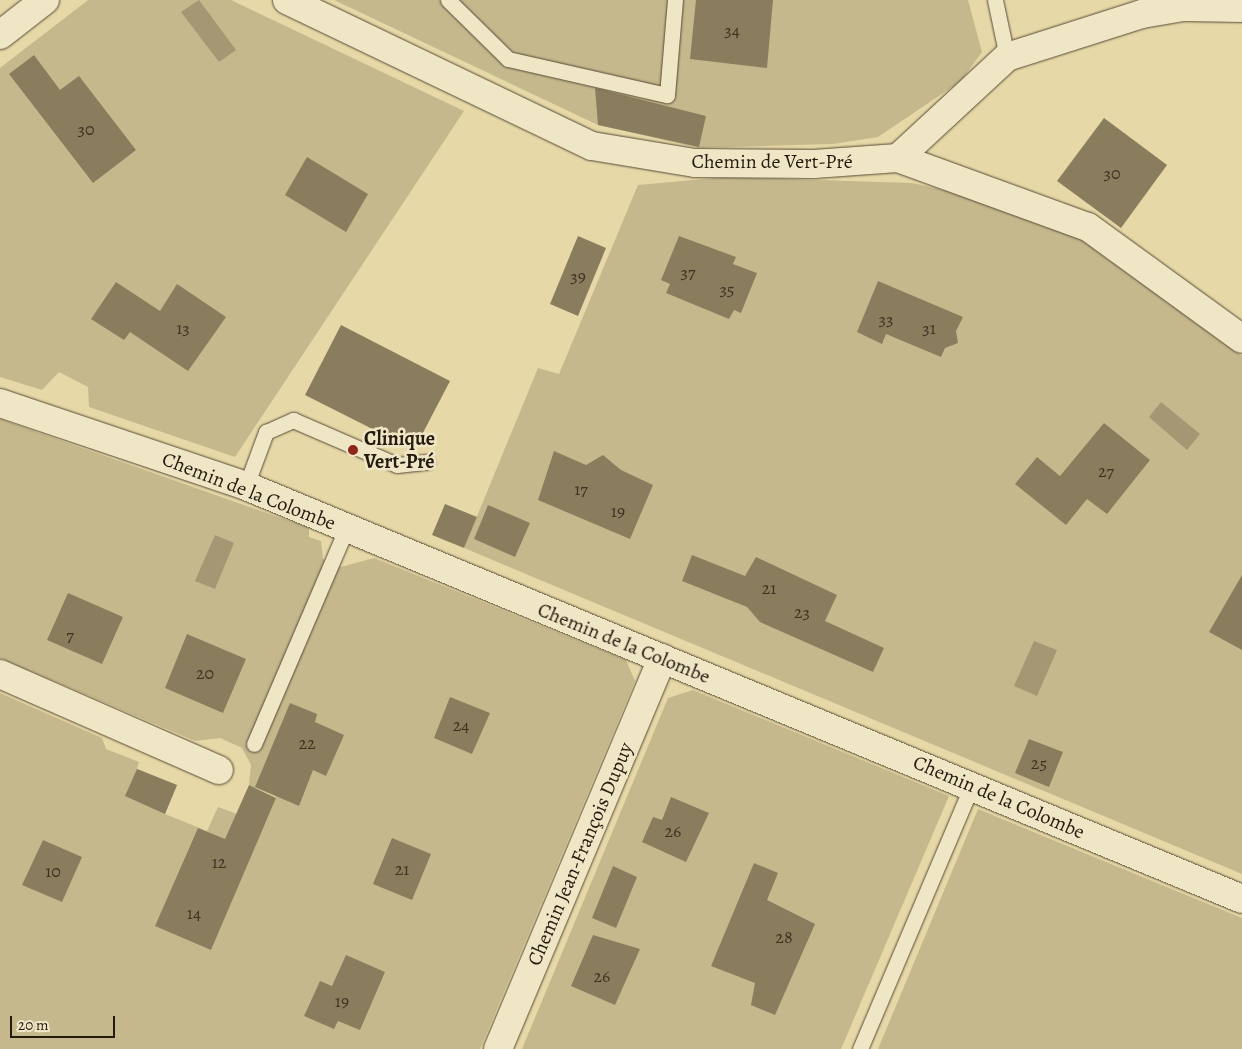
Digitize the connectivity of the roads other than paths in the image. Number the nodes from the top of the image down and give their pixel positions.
1 (45, 0) edge
2 (287, 0) edge
3 (448, 0) edge
4 (675, 0) edge
5 (995, 0) edge
6 (1242, 8) edge
7 (0, 35) edge
8 (1007, 57) junction
9 (898, 158) junction
10 (1242, 339) edge
11 (0, 403) edge
12 (427, 462) dead end
13 (246, 486) junction
14 (346, 529) junction
15 (662, 658) junction
16 (0, 674) edge
17 (254, 744) dead end
18 (219, 770) dead end
19 (972, 786) junction
20 (1242, 899) edge
21 (498, 1049) edge
22 (860, 1049) edge

1 - 7 street
2 - 9 street, Chemin de Vert-Pré
3 - 4 lane
5 - 8 lane
6 - 8 street
8 - 9 street
9 - 10 street, Chemin de Vert-Pré
11 - 13 street, Chemin de la Colombe
12 - 13 lane
13 - 14 street, Chemin de la Colombe
14 - 15 street, Chemin de la Colombe
14 - 17 lane
15 - 19 street, Chemin de la Colombe
15 - 21 street, Chemin Jean-François Dupuy
16 - 18 street
19 - 20 street, Chemin de la Colombe
19 - 22 lane

